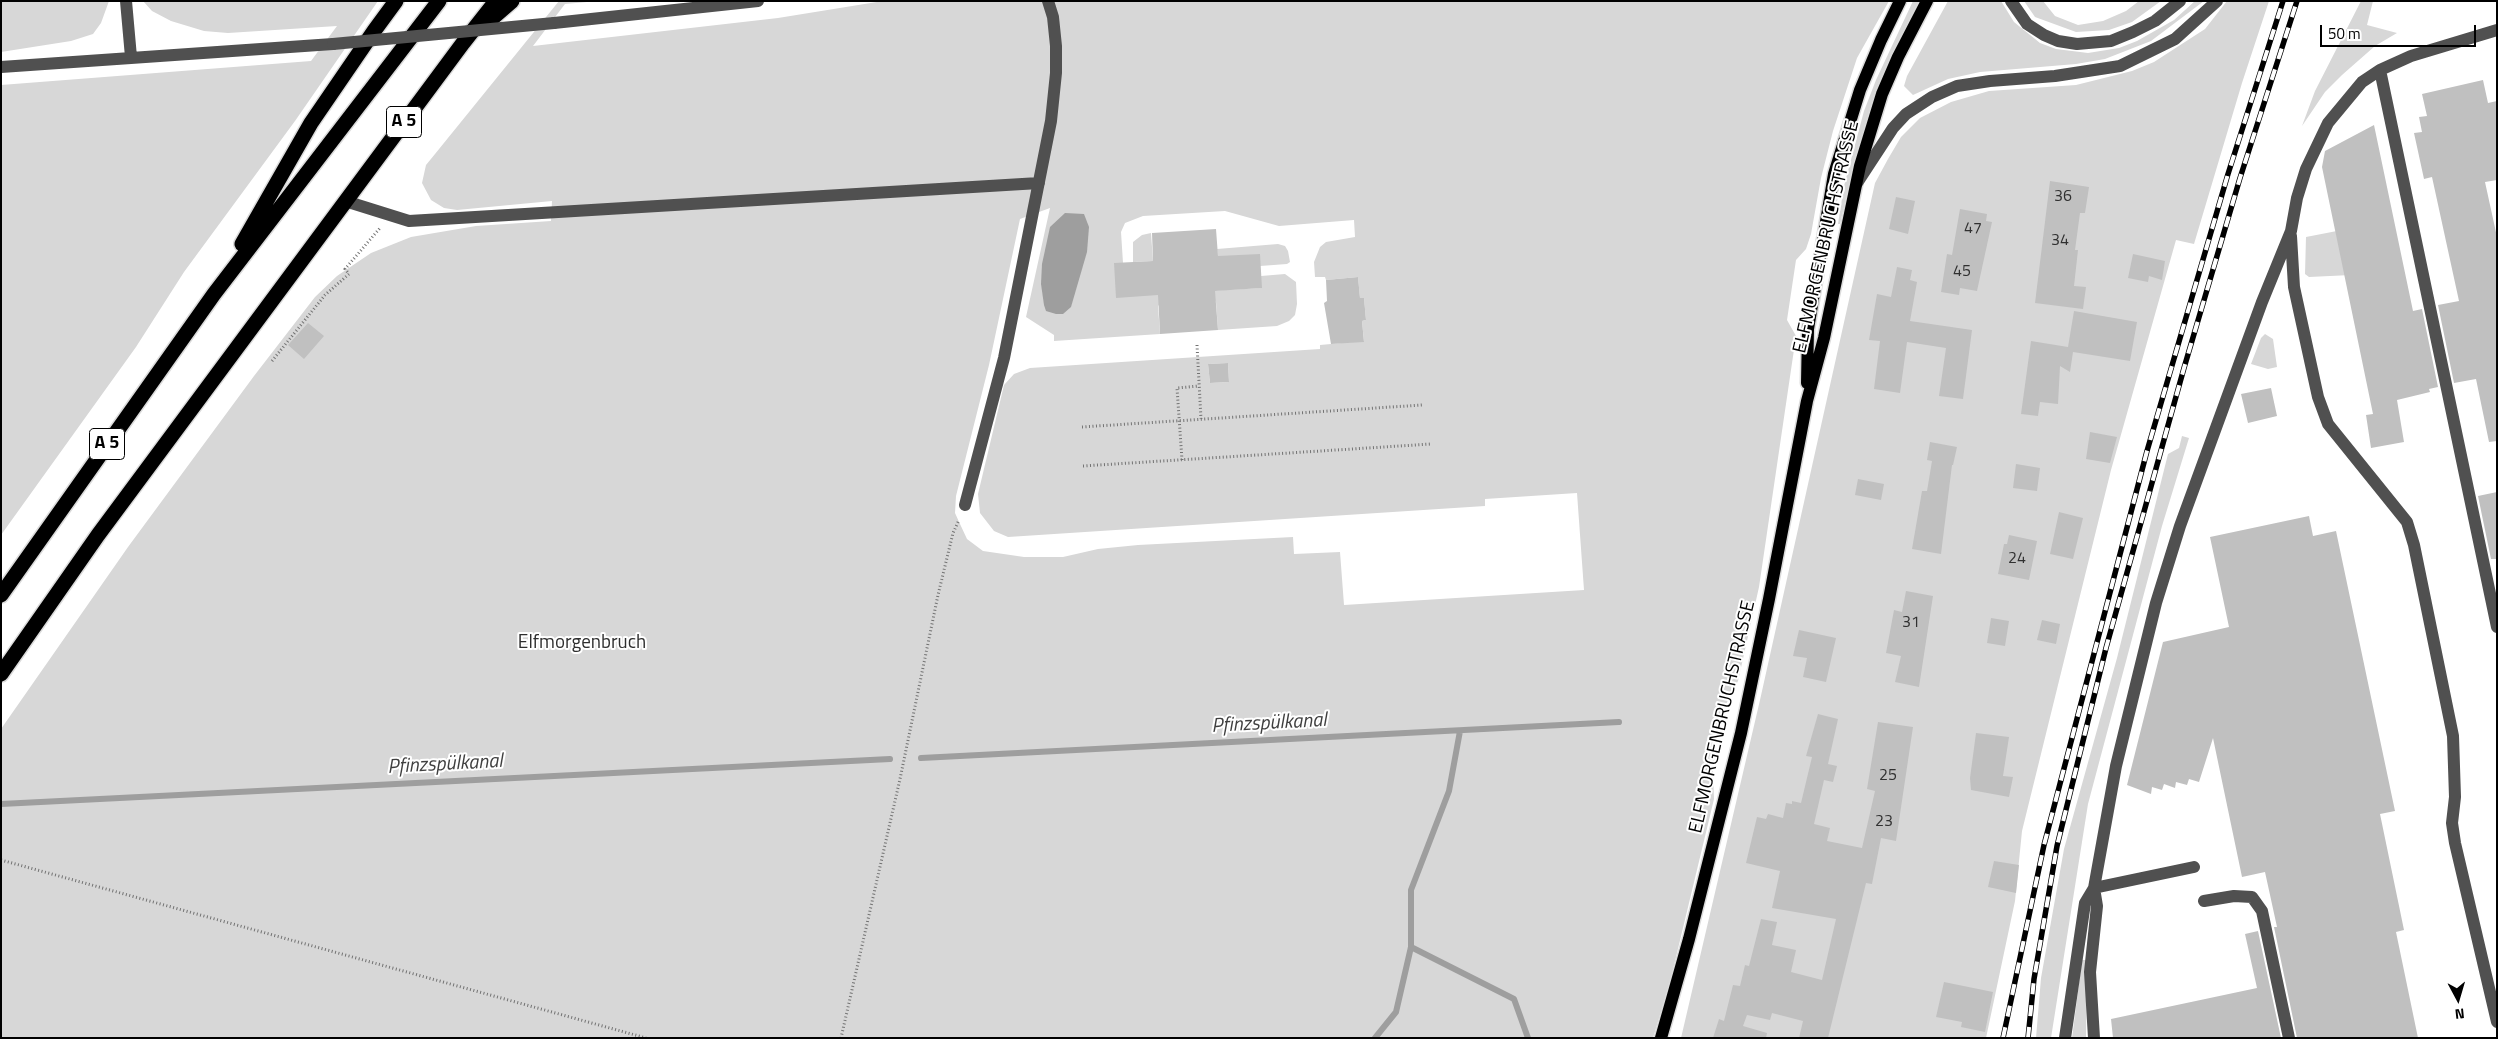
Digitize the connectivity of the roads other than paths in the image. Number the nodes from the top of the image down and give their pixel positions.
1 (126, 1) edge
2 (396, 1) edge
3 (439, 1) edge
4 (496, 1) edge
5 (512, 1) edge
6 (758, 1) edge
7 (1048, 1) edge
8 (1900, 1) edge
9 (1927, 1) edge
10 (2011, 1) edge
11 (2180, 1) edge
12 (2217, 1) edge
13 (2497, 30) edge
14 (463, 43) junction
15 (131, 57) junction
16 (1, 67) edge
17 (2380, 70) junction
18 (1039, 183) junction
19 (1856, 184) junction
20 (345, 201) junction
21 (2291, 231) junction
22 (214, 294) junction
23 (1807, 401) junction
24 (965, 505) road end
25 (1, 596) edge
26 (2497, 627) edge
27 (1, 674) edge
28 (2194, 867) dead end
29 (2094, 888) junction
30 (2204, 901) dead end
31 (2497, 1022) edge
32 (1661, 1038) edge
33 (2066, 1038) edge
34 (2094, 1038) edge
35 (2289, 1038) edge

1 - 15 lane
2 - 22 highway, A 5
3 - 22 highway, A 5
4 - 14 highway, A 5
5 - 14 highway
6 - 15 lane, bridge
7 - 18 lane
8 - 23 main road, ELFMORGENBRUCHSTRASSE
9 - 19 main road, ELFMORGENBRUCHSTRASSE
10 - 11 lane
12 - 19 lane
13 - 17 lane
14 - 20 highway, A 5
15 - 16 lane
17 - 21 lane
17 - 26 lane
18 - 20 lane
18 - 24 lane
19 - 23 main road, ELFMORGENBRUCHSTRASSE
20 - 27 highway, A 5
21 - 29 lane
21 - 31 lane
22 - 25 highway, A 5
23 - 32 main road, ELFMORGENBRUCHSTRASSE
28 - 29 lane
29 - 33 lane
29 - 34 lane
30 - 35 lane

